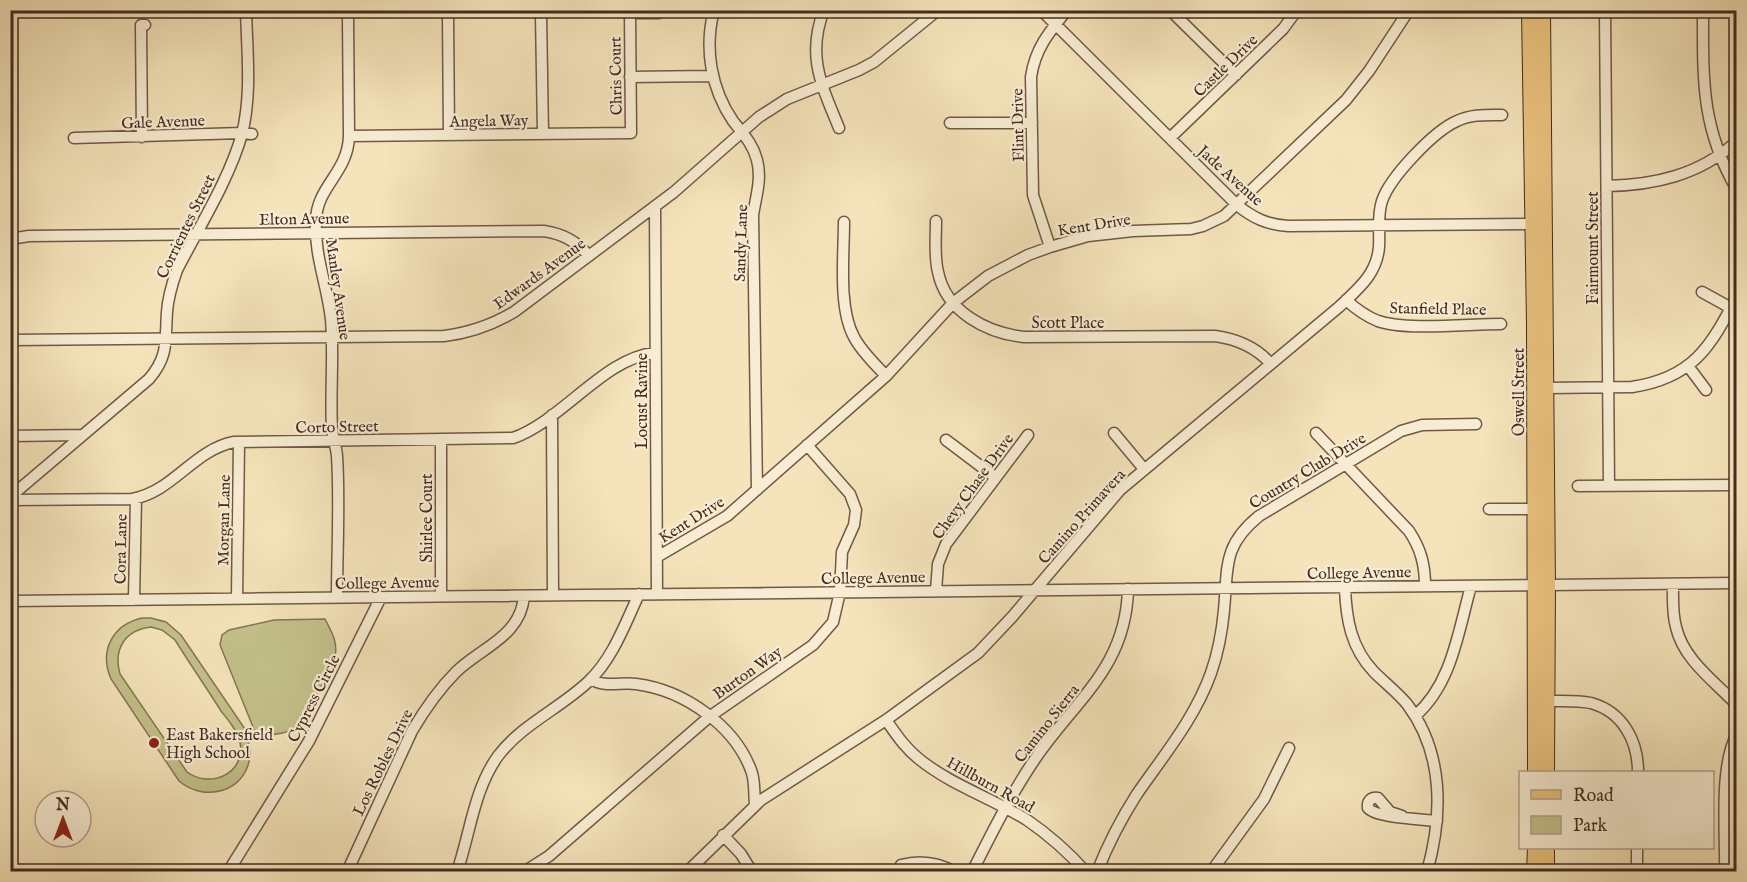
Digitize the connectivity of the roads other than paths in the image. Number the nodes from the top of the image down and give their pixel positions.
1 (246, 10) edge
2 (714, 10) edge
3 (824, 10) edge
4 (938, 10) edge
5 (1041, 10) edge
6 (1067, 10) edge
7 (1297, 10) edge
8 (1409, 10) edge
9 (1529, 10) edge
10 (1543, 10) edge
11 (1605, 10) edge
12 (1703, 10) edge
13 (1171, 11) edge
14 (659, 13) dead end
15 (541, 14) dead end
16 (448, 15) dead end
17 (348, 16) dead end
18 (146, 25) dead end
19 (1055, 25) junction
20 (1236, 75) junction
21 (712, 76) junction
22 (630, 77) junction
23 (822, 85) junction
24 (1502, 115) dead end
25 (950, 123) dead end
26 (1032, 123) junction
27 (839, 128) dead end
28 (742, 132) junction
29 (247, 133) junction
30 (543, 134) junction
31 (631, 134) joint
32 (449, 135) junction
33 (349, 136) junction
34 (142, 137) junction
35 (74, 138) dead end
36 (1170, 138) junction
37 (1737, 142) edge
38 (1720, 155) junction
39 (1607, 186) junction
40 (1737, 188) edge
41 (1238, 205) junction
42 (654, 207) junction
43 (936, 221) dead end
44 (844, 222) dead end
45 (1531, 224) junction
46 (1379, 225) junction
47 (315, 233) junction
48 (196, 234) junction
49 (10, 239) edge
50 (1050, 247) junction
51 (589, 256) junction
52 (1702, 292) dead end
53 (1546, 294) junction
54 (1346, 300) junction
55 (953, 303) junction
56 (1734, 303) edge
57 (1534, 308) junction
58 (1501, 324) dead end
59 (332, 337) junction
60 (167, 339) junction
61 (10, 340) edge
62 (656, 353) junction
63 (1271, 364) junction
64 (1688, 366) junction
65 (886, 376) junction
66 (1608, 387) junction
67 (1546, 388) junction
68 (1706, 390) dead end
69 (552, 416) junction
70 (1476, 424) dead end
71 (1114, 433) dead end
72 (1316, 433) dead end
73 (83, 435) junction
74 (1028, 435) dead end
75 (10, 436) edge
76 (441, 440) junction
77 (946, 440) dead end
78 (334, 441) junction
79 (239, 442) junction
80 (807, 446) junction
81 (1344, 465) junction
82 (1144, 469) junction
83 (995, 477) junction
84 (1737, 485) edge
85 (1578, 486) dead end
86 (1609, 486) junction
87 (757, 490) junction
88 (136, 498) junction
89 (10, 499) edge
90 (1489, 509) dead end
91 (1535, 509) junction
92 (657, 557) junction
93 (1737, 583) edge
94 (1673, 584) junction
95 (1542, 585) junction
96 (1425, 586) junction
97 (1471, 586) junction
98 (1345, 587) junction
99 (1225, 588) junction
100 (1128, 589) junction
101 (1035, 590) junction
102 (936, 591) junction
103 (840, 592) junction
104 (639, 594) junction
105 (657, 594) junction
106 (553, 595) junction
107 (441, 596) junction
108 (524, 596) junction
109 (337, 597) junction
110 (381, 597) junction
111 (237, 598) junction
112 (134, 600) junction
113 (10, 601) edge
114 (591, 679) junction
115 (1548, 701) junction
116 (1737, 704) edge
117 (1414, 716) junction
118 (709, 717) junction
119 (886, 720) junction
120 (1737, 736) edge
121 (1289, 748) dead end
122 (1535, 771) edge
123 (1547, 771) edge
124 (1638, 771) edge
125 (755, 805) junction
126 (1005, 807) junction
127 (1402, 816) dead end
128 (1437, 821) junction
129 (723, 835) junction
130 (1535, 849) edge
131 (1547, 849) edge
132 (1637, 849) edge
133 (901, 865) dead end
134 (228, 872) edge
135 (347, 872) edge
136 (456, 872) edge
137 (524, 872) edge
138 (687, 872) edge
139 (752, 872) edge
140 (955, 872) edge
141 (972, 872) edge
142 (1086, 872) edge
143 (1097, 872) edge
144 (1211, 872) edge
145 (1427, 872) edge
146 (1534, 872) edge
147 (1547, 872) edge
148 (1637, 872) edge
149 (1725, 872) edge

1 - 29 street, Corrientes Street
2 - 21 street, Sandy Lane
3 - 23 street
4 - 23 street, Edwards Avenue
5 - 19 street, Jade Avenue
6 - 19 street, Flint Drive
7 - 20 street, Castle Drive
8 - 41 street, Kent Drive
9 - 45 main road, Oswell Street
10 - 53 main road, Oswell Street
11 - 39 street, Fairmount Street
12 - 38 street
13 - 20 street
14 - 22 street, Chris Court
15 - 30 street
16 - 32 street
17 - 33 street, Manley Avenue
18 - 34 street
19 - 26 street, Flint Drive
19 - 36 street, Jade Avenue
20 - 36 street, Castle Drive
21 - 22 street
21 - 28 street, Sandy Lane
22 - 31 street, Chris Court
23 - 27 street
23 - 28 street, Edwards Avenue
24 - 46 street, Camino Primavera
25 - 26 street
26 - 50 street, Flint Drive
28 - 42 street, Edwards Avenue
28 - 87 street, Sandy Lane
29 - 34 street, Gale Avenue
29 - 48 street, Corrientes Street
30 - 31 street, Angela Way
30 - 32 street, Angela Way
32 - 33 street, Angela Way
33 - 47 street, Manley Avenue
34 - 35 street, Gale Avenue
36 - 41 street, Jade Avenue
37 - 38 street
38 - 39 street
38 - 40 street
39 - 66 street, Fairmount Street
41 - 46 street, Jade Avenue
41 - 50 street, Kent Drive
42 - 51 street, Edwards Avenue
42 - 62 street, Locust Ravine
43 - 55 street, Scott Place
44 - 65 street
45 - 46 street, Jade Avenue
45 - 53 main road
45 - 57 main road, Oswell Street
46 - 54 street, Camino Primavera
47 - 48 street, Elton Avenue
47 - 51 street, Elton Avenue
47 - 59 street, Manley Avenue
48 - 49 street, Elton Avenue
48 - 60 street, Corrientes Street
50 - 55 street, Kent Drive
51 - 59 street, Edwards Avenue
52 - 56 street
53 - 67 main road, Oswell Street
54 - 58 street, Stanfield Place
54 - 63 street, Camino Primavera
55 - 63 street, Scott Place
55 - 65 street, Kent Drive
56 - 64 street
57 - 67 main road
57 - 91 main road, Oswell Street
59 - 60 street, Edwards Avenue
59 - 78 street, Manley Avenue
60 - 61 street, Edwards Avenue
60 - 73 street, Corrientes Street
62 - 69 street, Corto Street
62 - 92 street, Locust Ravine
63 - 82 street, Camino Primavera
64 - 66 street
64 - 68 street
65 - 80 street, Kent Drive
66 - 67 street
66 - 86 street, Fairmount Street
67 - 95 main road, Oswell Street
69 - 76 street, Corto Street
69 - 106 street
70 - 81 street, Country Club Drive
71 - 82 street
72 - 81 street
73 - 75 street
73 - 89 street, Corrientes Street
74 - 83 street, Chevy Chase Drive
76 - 78 street, Corto Street
76 - 107 street, Shirlee Court
77 - 83 street
78 - 79 street, Corto Street
78 - 109 street, Manley Avenue
79 - 88 street, Corto Street
79 - 111 street, Morgan Lane
80 - 87 street, Kent Drive
80 - 103 street, Burton Way
81 - 96 street
81 - 99 street, Country Club Drive
82 - 101 street, Camino Primavera
83 - 102 street, Chevy Chase Drive
84 - 86 street
85 - 86 street
87 - 92 street, Kent Drive
88 - 89 street, Corto Street
88 - 112 street, Cora Lane
90 - 91 street
91 - 95 main road, Oswell Street
92 - 105 street, Locust Ravine
93 - 94 street, College Avenue
94 - 95 street, College Avenue
94 - 116 street
95 - 97 street, College Avenue
95 - 115 main road, Oswell Street
95 - 122 main road, Oswell Street
96 - 97 street, College Avenue
96 - 98 street, College Avenue
97 - 117 street
98 - 99 street, College Avenue
98 - 117 street
99 - 100 street, College Avenue
99 - 143 street, Country Club Drive
100 - 101 street, College Avenue
100 - 126 street, Camino Sierra
101 - 102 street, College Avenue
101 - 119 street, Camino Primavera
102 - 103 street, College Avenue
103 - 105 street, College Avenue
103 - 118 street, Burton Way
104 - 105 street, College Avenue
104 - 106 street, College Avenue
104 - 114 street
106 - 108 street, College Avenue
107 - 108 street, College Avenue
107 - 110 street, College Avenue
108 - 135 street, Los Robles Drive
109 - 110 street, College Avenue
109 - 111 street, College Avenue
110 - 134 street, Cypress Circle
111 - 112 street, College Avenue
112 - 113 street, College Avenue
114 - 118 street
114 - 136 street
115 - 123 main road, Oswell Street
115 - 124 street
117 - 128 street
118 - 125 street
118 - 137 street, Burton Way
119 - 125 street, Camino Primavera
119 - 126 street, Hillburn Road
120 - 149 street
121 - 144 street
125 - 129 street, Camino Primavera
126 - 141 street, Camino Sierra
126 - 142 street, Hillburn Road
127 - 128 street
128 - 145 street
129 - 138 street, Camino Primavera
129 - 139 street
130 - 146 main road
131 - 147 main road
132 - 148 street
133 - 140 street

